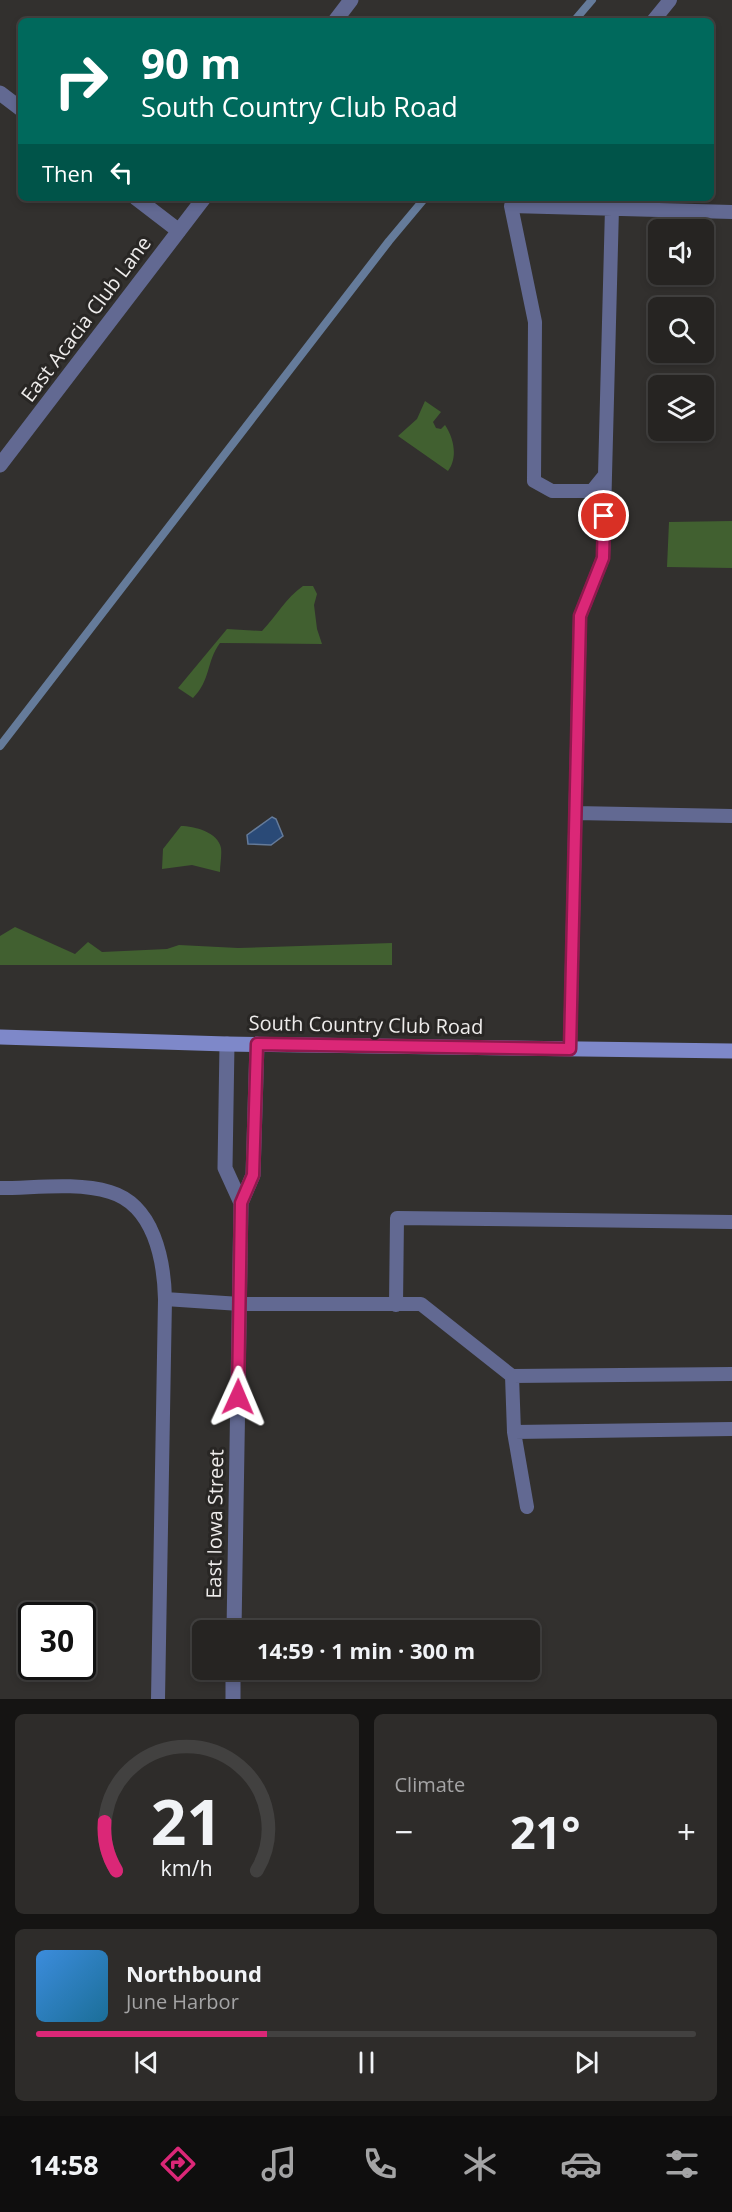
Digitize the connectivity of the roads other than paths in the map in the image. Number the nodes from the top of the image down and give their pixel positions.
1 (351, 0) edge
2 (670, 0) edge
3 (337, 18) edge
4 (655, 18) edge
5 (0, 93) edge
6 (18, 107) edge
7 (140, 201) edge
8 (202, 201) edge
9 (514, 202) edge
10 (612, 208) junction
11 (732, 212) edge
12 (179, 231) junction
13 (0, 465) edge
14 (605, 475) junction
15 (575, 813) junction
16 (732, 816) edge
17 (0, 1037) edge
18 (227, 1044) junction
19 (257, 1044) junction
20 (570, 1049) junction
21 (732, 1051) edge
22 (0, 1188) edge
23 (241, 1203) junction
24 (732, 1222) edge
25 (165, 1299) junction
26 (240, 1304) junction
27 (396, 1305) junction
28 (732, 1374) edge
29 (512, 1376) junction
30 (732, 1429) edge
31 (514, 1432) junction
32 (527, 1507) dead end
33 (234, 1620) edge
34 (233, 1680) edge
35 (158, 1699) edge
36 (233, 1699) edge

1 - 3 street
2 - 4 lane
5 - 6 street
7 - 12 street
8 - 12 street, East Acacia Club Lane
9 - 10 lane
9 - 14 lane
10 - 11 lane
10 - 14 lane
12 - 13 street, East Acacia Club Lane
14 - 15 lane
15 - 16 lane
15 - 20 lane
17 - 18 street, South Country Club Road
18 - 19 street, South Country Club Road
18 - 23 street, East Iowa Street
19 - 20 street, South Country Club Road
19 - 23 street, East Iowa Street
20 - 21 street, South Country Club Road
22 - 25 lane
23 - 26 street, East Iowa Street
24 - 27 lane
25 - 26 lane
25 - 35 lane
26 - 27 lane
26 - 33 street, East Iowa Street
27 - 29 lane
28 - 29 lane
29 - 31 lane
30 - 31 lane
31 - 32 lane
34 - 36 street

